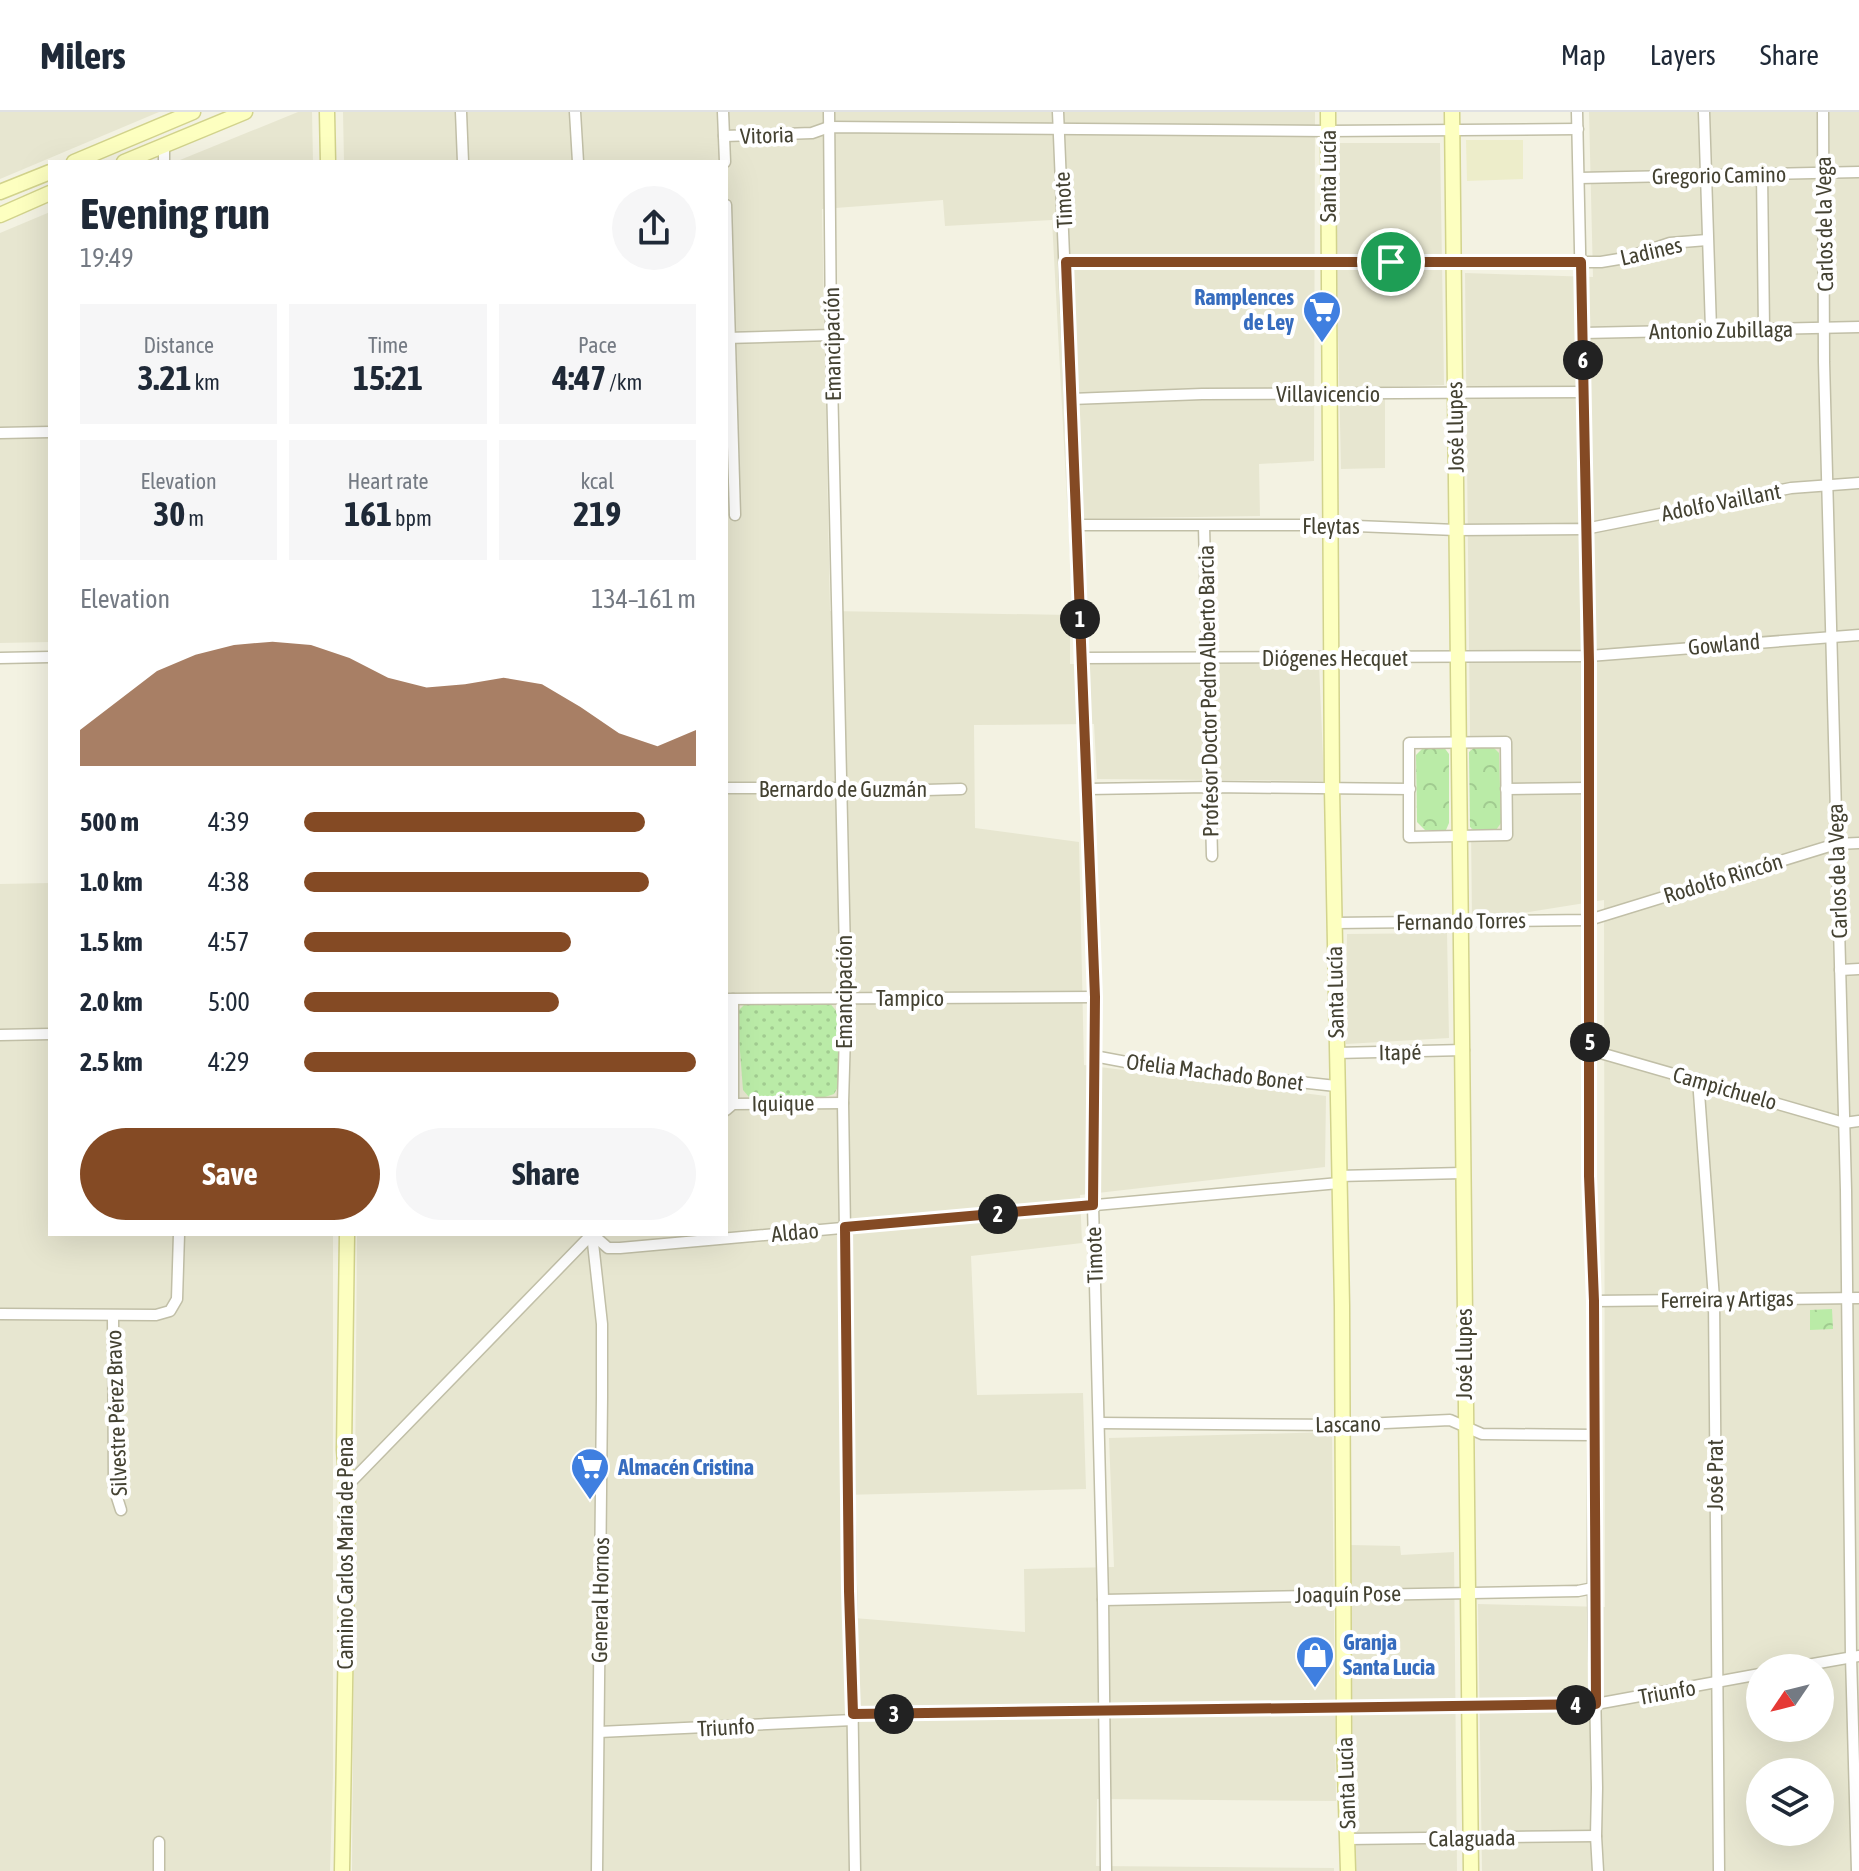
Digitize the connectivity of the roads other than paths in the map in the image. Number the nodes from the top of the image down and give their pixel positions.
1 (193, 112) edge
2 (245, 112) edge
3 (327, 112) edge
4 (461, 112) edge
5 (575, 112) edge
6 (723, 112) edge
7 (829, 112) edge
8 (1058, 112) edge
9 (1328, 112) edge
10 (1452, 112) edge
11 (1577, 112) edge
12 (1704, 112) edge
13 (1823, 112) edge
14 (829, 127) junction
15 (1059, 128) junction
16 (1578, 129) junction
17 (1452, 130) junction
18 (1328, 131) junction
19 (724, 136) junction
20 (164, 145) junction
21 (79, 160) edge
22 (129, 160) edge
23 (164, 160) edge
24 (328, 160) edge
25 (463, 160) edge
26 (578, 160) edge
27 (725, 160) edge
28 (1824, 172) junction
29 (1859, 172) edge
30 (48, 173) edge
31 (1762, 174) junction
32 (1706, 175) junction
33 (1579, 178) junction
34 (0, 192) edge
35 (48, 194) edge
36 (0, 215) edge
37 (1707, 240) junction
38 (1328, 261) junction
39 (1066, 262) junction
40 (1453, 262) junction
41 (1581, 262) junction
42 (1859, 327) edge
43 (1764, 328) junction
44 (1826, 328) junction
45 (1711, 329) junction
46 (1583, 333) junction
47 (831, 335) junction
48 (728, 338) edge
49 (1584, 392) junction
50 (1455, 393) junction
51 (1328, 394) junction
52 (1071, 399) junction
53 (48, 432) edge
54 (0, 433) edge
55 (1859, 483) edge
56 (1828, 484) junction
57 (735, 515) dead end
58 (1076, 525) junction
59 (1331, 525) junction
60 (1204, 526) junction
61 (1585, 529) junction
62 (1456, 530) junction
63 (1830, 635) junction
64 (1859, 635) edge
65 (1589, 656) junction
66 (48, 657) edge
67 (1332, 657) junction
68 (1458, 657) junction
69 (0, 658) edge
70 (1081, 658) junction
71 (1207, 659) junction
72 (1459, 742) junction
73 (1209, 787) junction
74 (728, 788) edge
75 (840, 788) junction
76 (1588, 788) junction
77 (961, 789) dead end
78 (1087, 789) junction
79 (1332, 789) junction
80 (1410, 789) junction
81 (1506, 789) junction
82 (1459, 836) junction
83 (1859, 843) edge
84 (1836, 844) junction
85 (1212, 856) dead end
86 (1589, 920) junction
87 (1460, 921) junction
88 (1334, 923) junction
89 (1859, 969) edge
90 (1840, 970) junction
91 (1095, 997) junction
92 (846, 998) junction
93 (729, 999) edge
94 (48, 1034) edge
95 (0, 1035) edge
96 (1464, 1050) junction
97 (1590, 1050) junction
98 (1336, 1053) junction
99 (1094, 1056) junction
100 (1698, 1079) junction
101 (1336, 1086) junction
102 (843, 1103) junction
103 (730, 1107) edge
104 (1859, 1121) edge
105 (1844, 1123) junction
106 (1462, 1173) junction
107 (1338, 1180) junction
108 (1093, 1205) junction
109 (845, 1227) junction
110 (179, 1236) edge
111 (347, 1236) edge
112 (590, 1236) edge
113 (592, 1236) edge
114 (594, 1236) edge
115 (1859, 1298) edge
116 (1714, 1299) junction
117 (1847, 1299) junction
118 (1594, 1301) junction
119 (0, 1314) edge
120 (113, 1317) junction
121 (1099, 1423) junction
122 (1342, 1425) junction
123 (1465, 1427) junction
124 (1594, 1435) junction
125 (346, 1487) junction
126 (1854, 1488) edge
127 (121, 1510) dead end
128 (1593, 1588) junction
129 (1467, 1592) junction
130 (1343, 1595) junction
131 (1103, 1600) junction
132 (1855, 1656) edge
133 (1834, 1660) edge
134 (1746, 1677) edge
135 (1716, 1682) junction
136 (1596, 1704) junction
137 (1469, 1706) junction
138 (1344, 1707) junction
139 (1105, 1712) junction
140 (853, 1717) junction
141 (599, 1732) junction
142 (1857, 1769) edge
143 (1596, 1836) junction
144 (1470, 1838) junction
145 (1347, 1839) junction
146 (159, 1842) dead end
147 (159, 1871) edge
148 (342, 1871) edge
149 (597, 1871) edge
150 (855, 1871) edge
151 (1106, 1871) edge
152 (1348, 1871) edge
153 (1471, 1871) edge
154 (1598, 1871) edge
155 (1719, 1871) edge
156 (1857, 1871) edge

1 - 21 street
2 - 20 street
3 - 24 street
4 - 25 street
5 - 26 street
6 - 19 street
7 - 14 street, Emancipación
8 - 15 street, Timote
9 - 18 street, Santa Lucía
10 - 17 street, José Llupes
11 - 16 street
12 - 32 street
13 - 28 street, Carlos de la Vega
14 - 15 street, Vitoria
14 - 19 street, Vitoria
14 - 47 street, Emancipación
15 - 18 street, Vitoria
15 - 39 street, Timote
16 - 17 street, Vitoria
16 - 33 street
17 - 18 street, Vitoria
17 - 40 street, José Llupes
18 - 38 street, Santa Lucía
19 - 27 street
20 - 22 street
20 - 23 street
28 - 29 street, Gregorio Camino
28 - 31 street, Gregorio Camino
28 - 44 street, Carlos de la Vega
30 - 34 street
31 - 32 street, Gregorio Camino
31 - 43 street
32 - 33 street, Gregorio Camino
32 - 37 street
33 - 41 street
35 - 36 street
37 - 41 street, Ladines
37 - 45 street
38 - 39 street, Ladines
38 - 40 street, Ladines
38 - 51 street, Santa Lucía
39 - 52 street, Timote
40 - 41 street, Ladines
40 - 50 street, José Llupes
41 - 46 street
42 - 44 street, Antonio Zubillaga
43 - 44 street, Antonio Zubillaga
43 - 45 street, Antonio Zubillaga
44 - 56 street, Carlos de la Vega
45 - 46 street, Antonio Zubillaga
46 - 49 street
47 - 48 street
47 - 75 street, Emancipación
48 - 57 street
49 - 50 street, Villavicencio
49 - 61 street
50 - 51 street, Villavicencio
50 - 62 street, José Llupes
51 - 52 street, Villavicencio
51 - 59 street, Santa Lucía
52 - 58 street, Timote
53 - 54 street
55 - 56 street, Adolfo Vaillant
56 - 61 street, Adolfo Vaillant
56 - 63 street, Carlos de la Vega
58 - 60 street, Fleytas
58 - 70 street, Timote
59 - 60 street, Fleytas
59 - 62 street, Fleytas
59 - 67 street, Santa Lucía
60 - 71 street, Profesor Doctor Pedro Alberto Barcia
61 - 62 street, Fleytas
61 - 65 street
62 - 68 street, José Llupes
63 - 64 street, Gowland
63 - 65 street, Gowland
63 - 84 street, Carlos de la Vega
65 - 68 street, Diógenes Hecquet
65 - 76 street
66 - 69 street
67 - 68 street, Diógenes Hecquet
67 - 71 street, Diógenes Hecquet
67 - 79 street, Santa Lucía
68 - 72 street, José Llupes
70 - 71 street, Diógenes Hecquet
70 - 78 street, Timote
71 - 73 street, Profesor Doctor Pedro Alberto Barcia
72 - 80 street
72 - 81 street
72 - 82 street, José Llupes
73 - 78 street
73 - 79 street
73 - 85 street, Profesor Doctor Pedro Alberto Barcia
74 - 75 street, Bernardo de Guzmán
75 - 77 street, Bernardo de Guzmán
75 - 92 street, Emancipación
76 - 81 street
76 - 86 street
78 - 91 street, Timote
79 - 80 street
79 - 88 street, Santa Lucía
80 - 82 street
81 - 82 street
82 - 87 street, José Llupes
83 - 84 street, Rodolfo Rincón
84 - 86 street, Rodolfo Rincón
84 - 90 street, Carlos de la Vega
86 - 87 street, Fernando Torres
86 - 97 street
87 - 88 street, Fernando Torres
87 - 96 street, José Llupes
88 - 98 street, Santa Lucía
89 - 90 street
90 - 105 street, Carlos de la Vega
91 - 92 street, Tampico
91 - 99 street, Timote
92 - 93 street, Tampico
92 - 102 street, Emancipación
93 - 103 street
94 - 95 street
96 - 98 street, Itapé
96 - 106 street, José Llupes
97 - 100 street, Campichuelo
97 - 118 street
98 - 101 street, Santa Lucía
99 - 101 street, Ofelia Machado Bonet
99 - 108 street, Timote
100 - 105 street, Campichuelo
100 - 116 street, José Prat
101 - 107 street, Santa Lucía
102 - 103 street, Iquique
102 - 109 street, Emancipación
104 - 105 street, Campichuelo
105 - 117 street, Carlos de la Vega
106 - 107 street, Aldao
106 - 123 street, José Llupes
107 - 108 street, Aldao
107 - 122 street, Santa Lucía
108 - 109 street, Aldao
108 - 121 street, Timote
109 - 114 street, Aldao
109 - 140 street, Emancipación
110 - 120 street
111 - 125 street, Camino Carlos María de Pena
112 - 125 street
113 - 141 street, General Hornos
115 - 117 street, Ferreira y Artigas
116 - 117 street, Ferreira y Artigas
116 - 118 street, Ferreira y Artigas
116 - 135 street, José Prat
117 - 126 street, Carlos de la Vega
118 - 124 street
119 - 120 street
120 - 127 street, Silvestre Pérez Bravo
121 - 122 street, Lascano
121 - 131 street, Timote
122 - 123 street, Lascano
122 - 130 street, Santa Lucía
123 - 124 street, Lascano
123 - 129 street, José Llupes
124 - 128 street
125 - 148 street, Camino Carlos María de Pena
126 - 132 street, Carlos de la Vega
128 - 129 street, Joaquín Pose
128 - 136 street
129 - 130 street, Joaquín Pose
129 - 137 street, José Llupes
130 - 131 street, Joaquín Pose
130 - 138 street, Santa Lucía
131 - 139 street, Timote
132 - 133 street
132 - 142 street, Carlos de la Vega
134 - 135 street, Triunfo
135 - 136 street, Triunfo
135 - 155 street, José Prat
136 - 137 street, Triunfo
136 - 143 street
137 - 138 street, Triunfo
137 - 144 street, José Llupes
138 - 139 street, Triunfo
138 - 145 street, Santa Lucía
139 - 140 street, Triunfo
139 - 151 street, Timote
140 - 141 street, Triunfo
140 - 150 street, Emancipación
141 - 149 street, General Hornos
142 - 156 street, Carlos de la Vega
143 - 144 street, Calaguada
143 - 154 street
144 - 145 street, Calaguada
144 - 153 street, José Llupes
145 - 152 street, Santa Lucía
146 - 147 street

